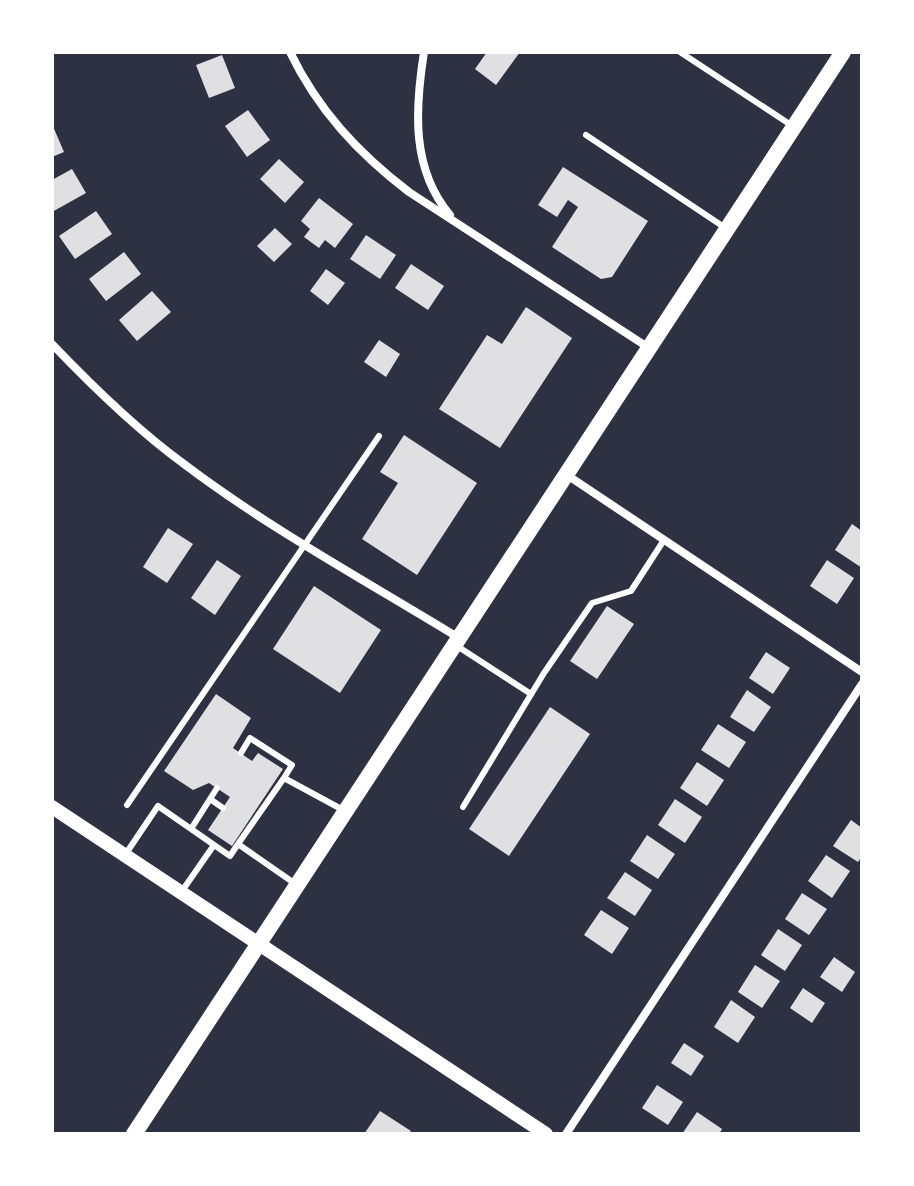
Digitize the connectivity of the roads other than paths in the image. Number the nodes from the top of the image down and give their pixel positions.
1 (290, 52) edge
2 (424, 52) edge
3 (680, 52) edge
4 (843, 52) edge
5 (794, 127) junction
6 (586, 135) dead end
7 (456, 222) junction
8 (727, 229) junction
9 (52, 344) edge
10 (649, 348) junction
11 (379, 436) dead end
12 (566, 475) junction
13 (664, 540) junction
14 (304, 543) junction
15 (457, 641) junction
16 (862, 672) edge
17 (862, 684) edge
18 (531, 694) junction
19 (241, 753) dead end
20 (284, 778) junction
21 (217, 788) dead end
22 (210, 799) junction
23 (127, 805) dead end
24 (52, 807) edge
25 (463, 807) dead end
26 (223, 808) dead end
27 (345, 811) junction
28 (191, 829) junction
29 (238, 844) junction
30 (214, 845) junction
31 (125, 855) junction
32 (297, 885) junction
33 (181, 892) junction
34 (258, 943) junction
35 (134, 1134) edge
36 (546, 1134) edge
37 (566, 1134) edge

1 - 7 street
2 - 7 street
3 - 5 lane
4 - 5 main road
5 - 8 main road
6 - 8 lane
7 - 10 street
8 - 10 main road
9 - 14 street
10 - 12 main road
11 - 14 lane
12 - 13 street
12 - 15 main road
13 - 16 street
13 - 18 lane
14 - 15 street
14 - 23 lane
15 - 18 lane
15 - 27 main road
17 - 37 street
18 - 25 lane
19 - 20 lane
20 - 27 lane
20 - 29 lane
21 - 22 lane
22 - 26 lane
22 - 28 lane
24 - 31 street
27 - 32 main road
28 - 30 lane
28 - 31 lane
29 - 30 lane
29 - 32 lane
30 - 33 lane
31 - 33 street
32 - 34 main road
33 - 34 street
34 - 35 main road
34 - 36 street

